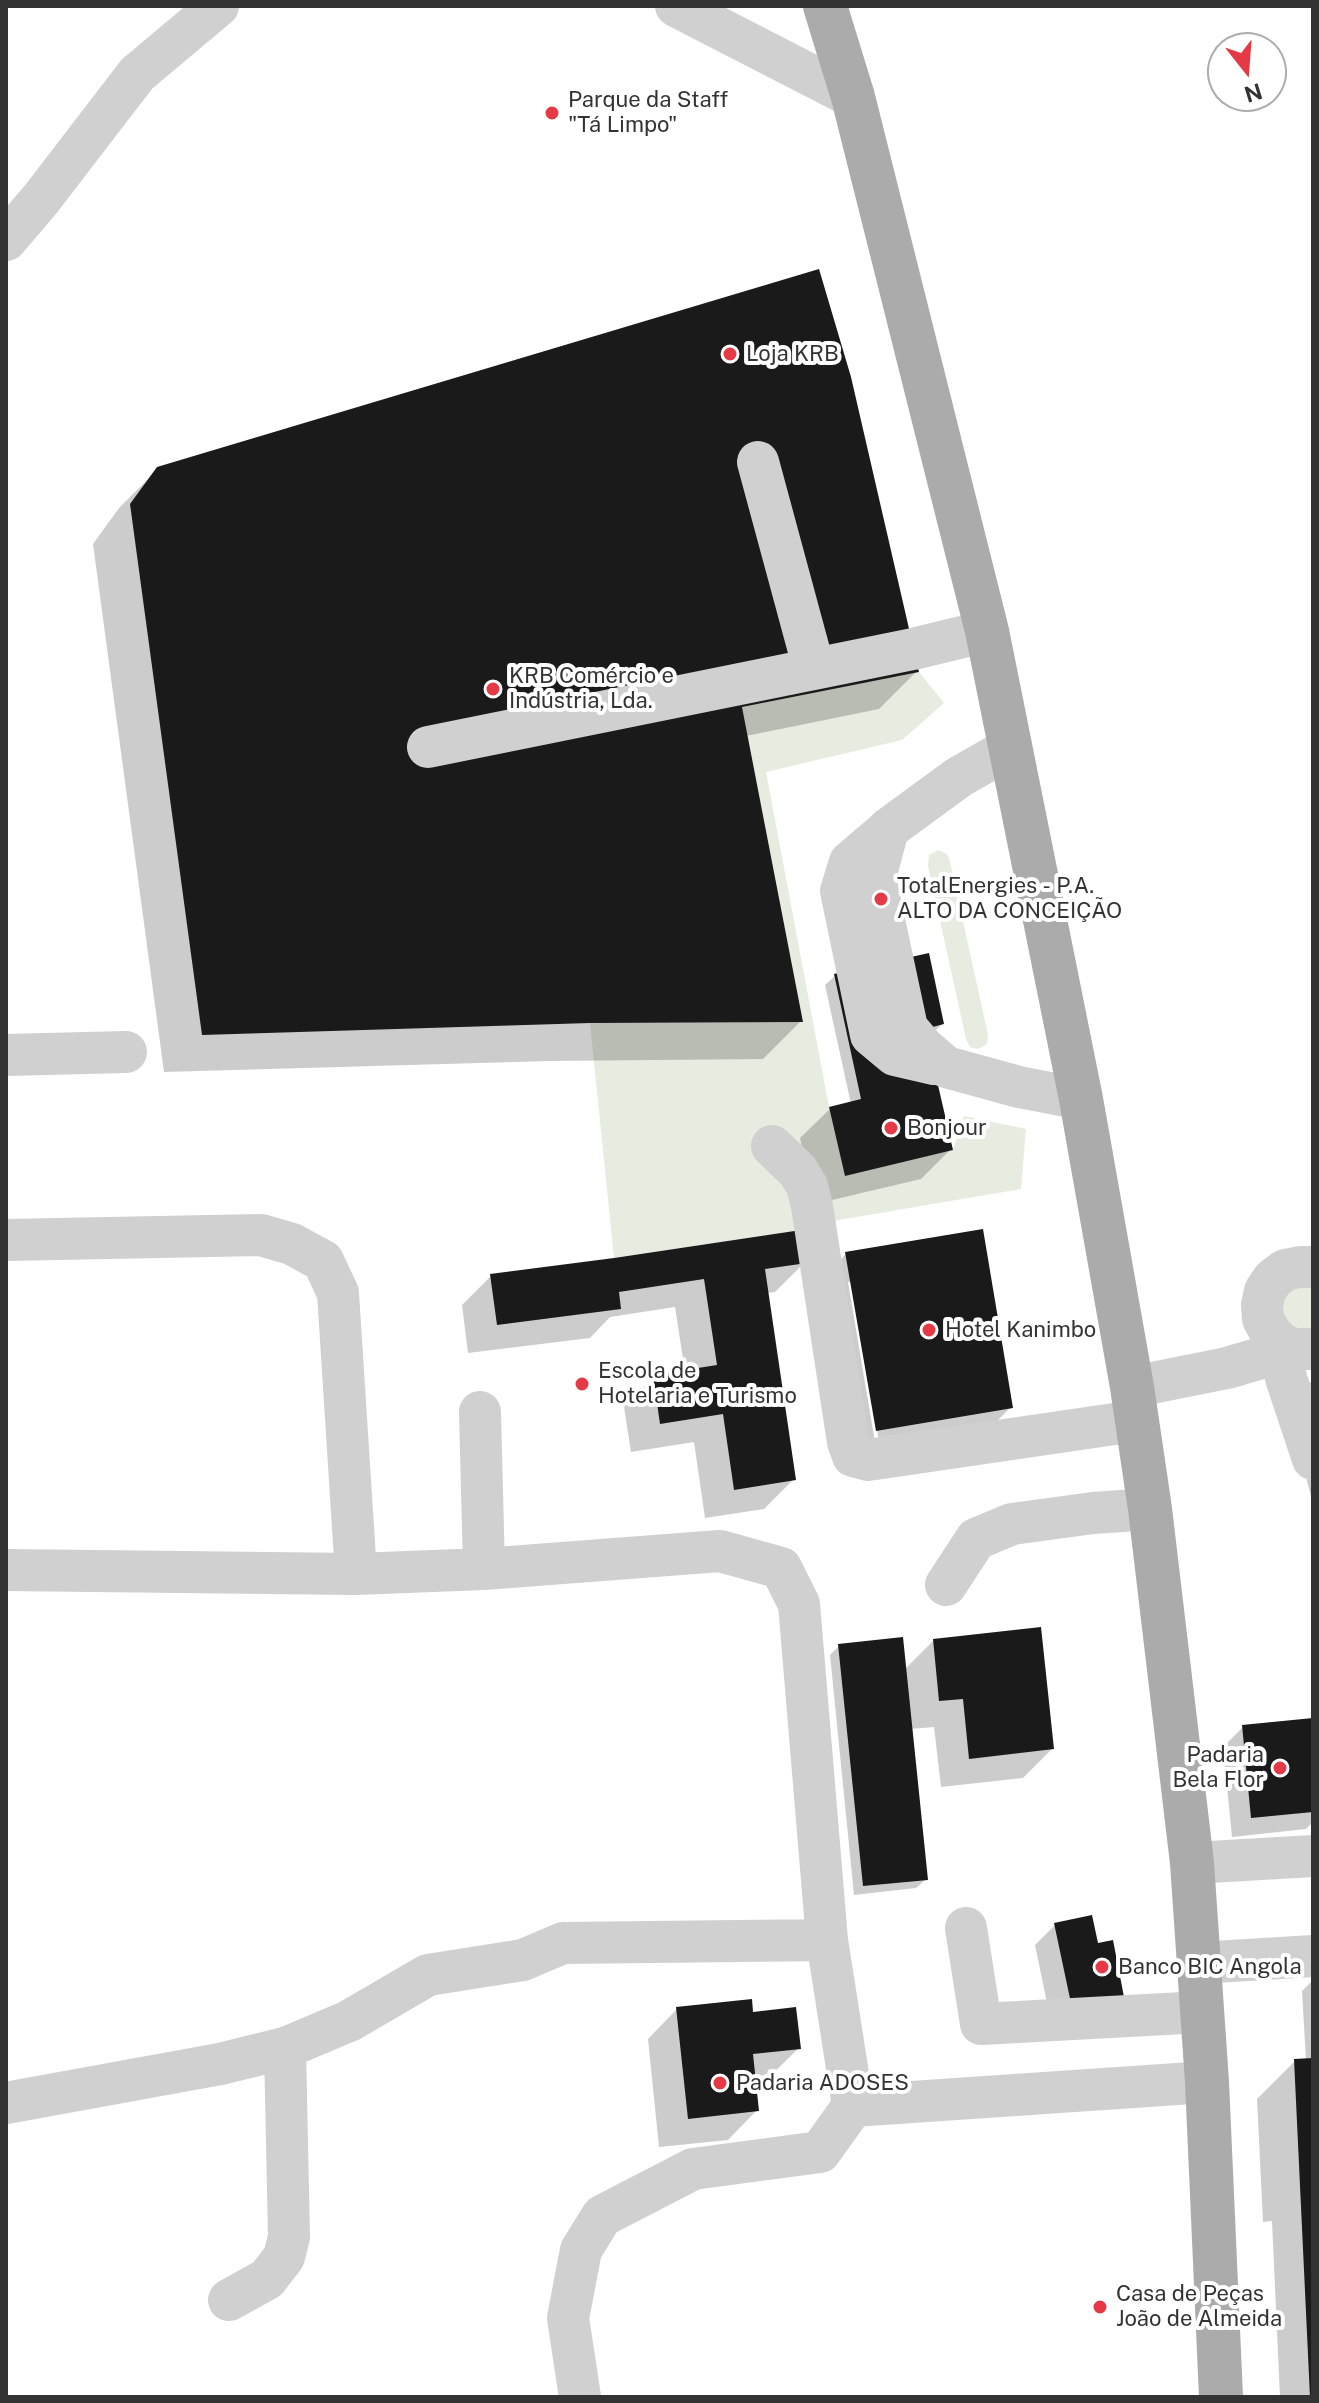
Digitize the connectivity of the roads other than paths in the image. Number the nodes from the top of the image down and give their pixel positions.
1 (218, 6) edge
2 (676, 6) edge
3 (825, 6) edge
4 (853, 97) junction
5 (6, 240) edge
6 (758, 462) dead end
7 (987, 631) junction
8 (814, 669) junction
9 (428, 747) dead end
10 (1010, 748) junction
11 (126, 1052) dead end
12 (6, 1055) edge
13 (1081, 1099) junction
14 (772, 1146) dead end
15 (6, 1240) edge
16 (1313, 1267) edge
17 (1296, 1346) edge
18 (1134, 1404) junction
19 (480, 1412) dead end
20 (1313, 1459) edge
21 (1150, 1509) junction
22 (484, 1569) junction
23 (6, 1570) edge
24 (356, 1574) junction
25 (946, 1585) dead end
26 (1313, 1856) edge
27 (1192, 1863) junction
28 (966, 1928) dead end
29 (827, 1940) junction
30 (1313, 1956) edge
31 (1198, 1963) junction
32 (1202, 2012) junction
33 (285, 2048) junction
34 (1207, 2082) junction
35 (6, 2103) edge
36 (853, 2106) junction
37 (229, 2300) dead end
38 (580, 2397) edge
39 (1221, 2397) edge

1 - 5 street
2 - 4 street
3 - 4 main road
4 - 7 main road
6 - 8 street
7 - 8 street
7 - 10 main road
8 - 9 street
10 - 13 main road
10 - 13 street
11 - 12 street
13 - 18 main road
14 - 18 street
15 - 24 street
16 - 17 street
17 - 18 street
17 - 20 street
18 - 21 main road
19 - 22 street
21 - 25 street
21 - 27 main road
22 - 24 street
22 - 29 street
23 - 24 street
26 - 27 street
27 - 31 main road
28 - 32 street
29 - 33 street
29 - 36 street
30 - 31 street
31 - 32 main road
32 - 34 main road
33 - 35 street
33 - 37 street
34 - 36 street
34 - 39 main road
36 - 38 street

